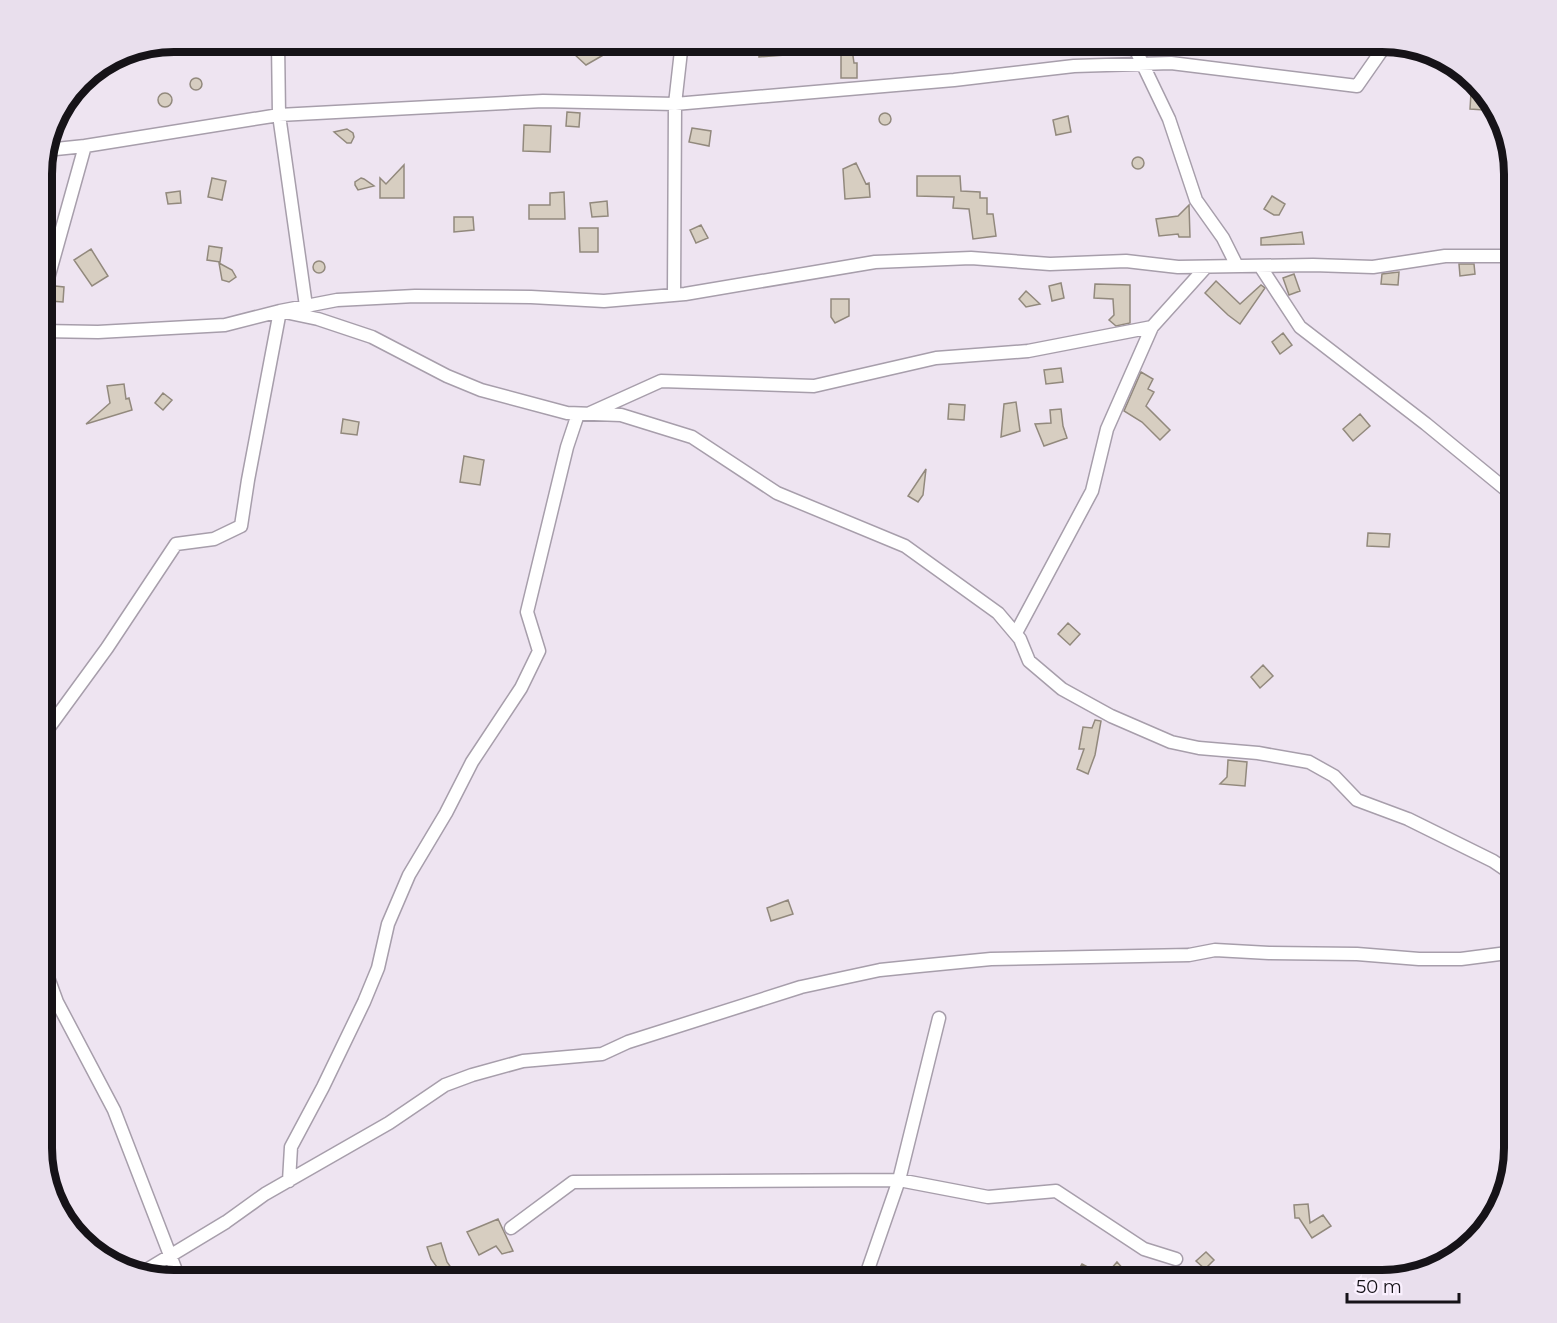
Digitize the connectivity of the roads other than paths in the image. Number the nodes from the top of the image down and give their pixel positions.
1 (1137, 52) edge
2 (1381, 52) edge
3 (278, 53) edge
4 (681, 53) edge
5 (1142, 64) junction
6 (675, 104) junction
7 (279, 115) junction
8 (86, 146) junction
9 (56, 149) edge
10 (1504, 256) edge
11 (53, 262) edge
12 (1237, 266) junction
13 (1260, 266) junction
14 (1206, 267) junction
15 (674, 295) junction
16 (306, 306) junction
17 (280, 311) junction
18 (1152, 327) junction
19 (53, 331) edge
20 (582, 414) junction
21 (1504, 488) edge
22 (1016, 633) junction
23 (53, 722) edge
24 (1504, 868) edge
25 (1504, 953) edge
26 (53, 991) edge
27 (939, 1018) dead end
28 (289, 1180) junction
29 (899, 1180) junction
30 (511, 1228) dead end
31 (171, 1256) junction
32 (1176, 1259) dead end
33 (151, 1268) edge
34 (176, 1270) edge
35 (868, 1270) edge

1 - 5 street
2 - 5 street
3 - 7 street
4 - 6 street
5 - 6 street
5 - 12 street
6 - 7 street
6 - 15 street
7 - 8 street
7 - 16 street
8 - 9 street
8 - 11 street
10 - 13 street
12 - 13 street
12 - 14 street
13 - 21 street
14 - 15 street
14 - 18 street
15 - 16 street
16 - 17 street
17 - 19 street
17 - 20 street
17 - 23 street
18 - 20 street
18 - 22 street
20 - 22 street
20 - 28 street
22 - 24 street
25 - 28 street
26 - 31 street
27 - 29 street
28 - 31 street
29 - 30 street
29 - 32 street
29 - 35 street
31 - 33 street
31 - 34 street

